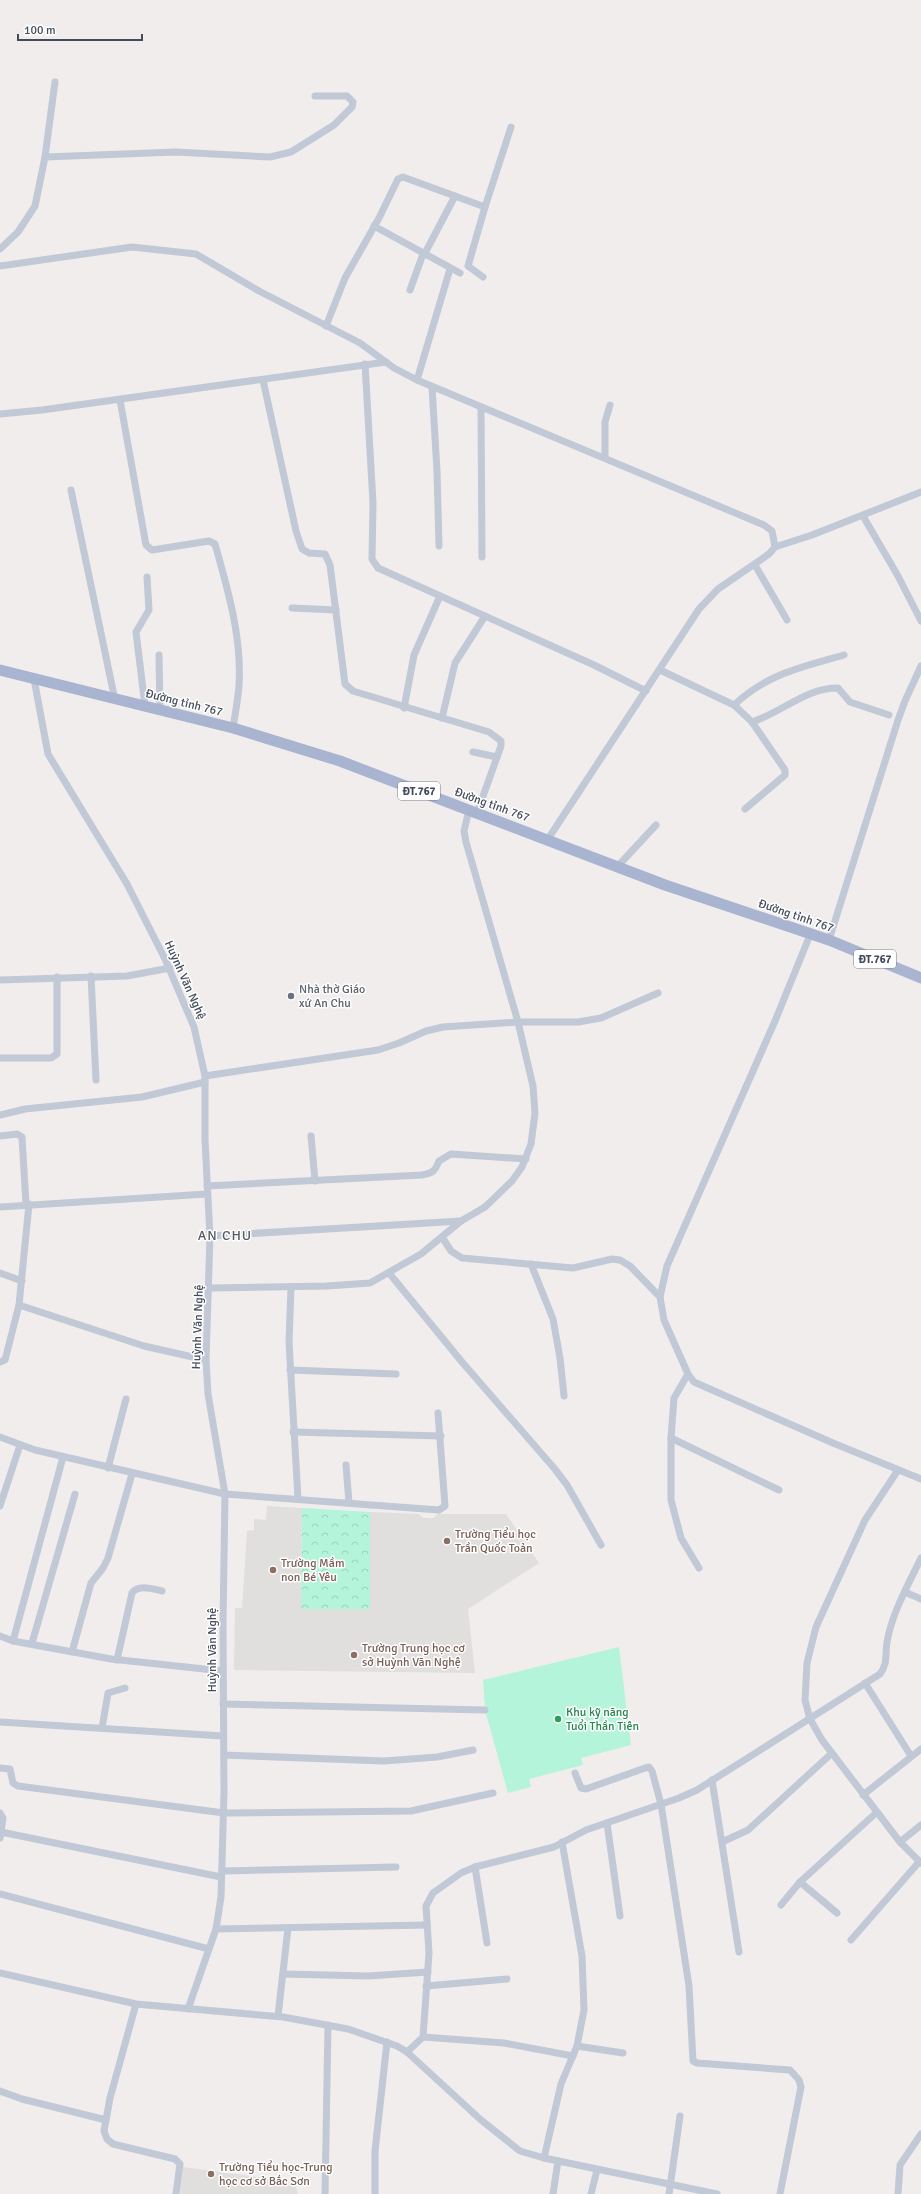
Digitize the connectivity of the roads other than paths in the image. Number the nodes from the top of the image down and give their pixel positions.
1 (55, 82) dead end
2 (315, 96) dead end
3 (511, 127) dead end
4 (45, 157) junction
5 (455, 196) junction
6 (485, 207) junction
7 (374, 226) junction
8 (0, 250) edge
9 (424, 254) junction
10 (0, 266) edge
11 (450, 268) junction
12 (460, 273) dead end
13 (483, 277) dead end
14 (410, 290) dead end
15 (326, 326) junction
16 (386, 362) junction
17 (365, 364) junction
18 (263, 380) junction
19 (417, 380) junction
20 (432, 387) junction
21 (120, 400) junction
22 (610, 405) dead end
23 (481, 407) junction
24 (0, 414) edge
25 (605, 457) junction
26 (71, 490) dead end
27 (921, 492) edge
28 (862, 516) junction
29 (439, 546) dead end
30 (775, 547) junction
31 (482, 557) dead end
32 (755, 565) junction
33 (147, 576) dead end
34 (440, 596) junction
35 (292, 608) dead end
36 (336, 610) junction
37 (485, 616) junction
38 (787, 620) dead end
39 (921, 621) edge
40 (159, 655) dead end
41 (844, 655) dead end
42 (921, 666) edge
43 (0, 670) edge
44 (660, 670) junction
45 (34, 679) junction
46 (646, 691) junction
47 (115, 700) junction
48 (734, 705) junction
49 (145, 706) junction
50 (404, 708) junction
51 (160, 710) junction
52 (890, 715) dead end
53 (442, 718) junction
54 (752, 722) junction
55 (233, 728) junction
56 (473, 752) dead end
57 (497, 757) junction
58 (746, 809) dead end
59 (473, 812) junction
60 (656, 825) dead end
61 (548, 839) junction
62 (617, 867) junction
63 (810, 935) junction
64 (829, 940) junction
65 (170, 968) junction
66 (91, 976) junction
67 (58, 977) junction
68 (921, 978) edge
69 (0, 980) edge
70 (658, 993) dead end
71 (518, 1022) junction
72 (0, 1058) edge
73 (205, 1079) junction
74 (96, 1080) dead end
75 (0, 1116) edge
76 (0, 1136) edge
77 (311, 1136) dead end
78 (526, 1159) junction
79 (315, 1182) junction
80 (207, 1186) junction
81 (207, 1194) junction
82 (28, 1204) junction
83 (0, 1207) edge
84 (461, 1221) junction
85 (210, 1236) junction
86 (442, 1237) junction
87 (531, 1264) junction
88 (0, 1273) edge
89 (389, 1273) junction
90 (22, 1281) junction
91 (291, 1287) junction
92 (210, 1288) junction
93 (660, 1297) junction
94 (19, 1305) junction
95 (206, 1360) junction
96 (0, 1362) edge
97 (290, 1370) junction
98 (396, 1374) dead end
99 (688, 1374) junction
100 (564, 1396) dead end
101 (126, 1399) dead end
102 (438, 1413) dead end
103 (293, 1432) junction
104 (441, 1436) junction
105 (0, 1437) edge
106 (671, 1438) junction
107 (20, 1445) junction
108 (63, 1457) junction
109 (346, 1465) dead end
110 (108, 1468) junction
111 (898, 1470) junction
112 (132, 1474) junction
113 (921, 1479) edge
114 (779, 1490) dead end
115 (75, 1494) dead end
116 (225, 1494) junction
117 (298, 1499) junction
118 (349, 1503) junction
119 (0, 1506) edge
120 (601, 1545) dead end
121 (921, 1558) edge
122 (699, 1568) dead end
123 (162, 1591) dead end
124 (905, 1592) junction
125 (921, 1599) edge
126 (0, 1636) edge
127 (14, 1641) junction
128 (32, 1644) junction
129 (72, 1652) junction
130 (117, 1660) junction
131 (223, 1671) junction
132 (865, 1683) junction
133 (124, 1688) dead end
134 (223, 1704) junction
135 (485, 1710) dead end
136 (810, 1719) junction
137 (0, 1722) edge
138 (102, 1728) junction
139 (223, 1736) junction
140 (921, 1749) edge
141 (473, 1750) dead end
142 (832, 1753) junction
143 (224, 1755) junction
144 (911, 1756) junction
145 (0, 1768) edge
146 (575, 1773) dead end
147 (712, 1780) junction
148 (494, 1793) dead end
149 (863, 1795) junction
150 (661, 1804) junction
151 (877, 1812) junction
152 (0, 1813) edge
153 (224, 1813) junction
154 (607, 1823) junction
155 (921, 1825) edge
156 (1, 1835) edge
157 (562, 1842) junction
158 (722, 1842) junction
159 (900, 1842) junction
160 (920, 1862) edge
161 (396, 1867) dead end
162 (475, 1867) junction
163 (221, 1874) junction
164 (800, 1882) junction
165 (0, 1894) edge
166 (781, 1905) dead end
167 (837, 1913) dead end
168 (620, 1916) dead end
169 (427, 1925) junction
170 (288, 1928) junction
171 (216, 1929) junction
172 (851, 1940) dead end
173 (487, 1943) dead end
174 (209, 1948) junction
175 (739, 1952) dead end
176 (428, 1972) junction
177 (0, 1973) edge
178 (283, 1974) junction
179 (507, 1979) dead end
180 (426, 1986) junction
181 (136, 2004) junction
182 (188, 2009) junction
183 (278, 2016) junction
184 (328, 2025) junction
185 (423, 2037) junction
186 (387, 2042) junction
187 (577, 2046) junction
188 (407, 2052) junction
189 (623, 2053) dead end
190 (573, 2056) junction
191 (0, 2091) edge
192 (680, 2116) dead end
193 (106, 2120) junction
194 (921, 2134) edge
195 (544, 2158) junction
196 (558, 2161) junction
197 (597, 2170) junction
198 (669, 2185) junction
199 (176, 2194) edge
200 (325, 2194) edge
201 (375, 2194) edge
202 (553, 2194) edge
203 (591, 2194) edge
204 (669, 2194) edge
205 (717, 2194) edge
206 (780, 2194) edge
207 (898, 2194) edge

1 - 4 street
2 - 4 street
3 - 6 street
4 - 8 street
5 - 6 street
5 - 7 street
5 - 9 street
6 - 13 street
7 - 9 street
7 - 15 street
9 - 11 street
9 - 14 street
10 - 15 street
11 - 12 street
11 - 19 street
15 - 16 street
16 - 17 street
16 - 19 street
17 - 18 street
17 - 34 street
18 - 21 street
18 - 36 street
19 - 20 street
20 - 23 street
20 - 29 street
21 - 24 street
21 - 55 street
22 - 25 street
23 - 25 street
23 - 31 street
25 - 30 street
26 - 47 street
27 - 28 street
28 - 30 street
28 - 39 street
30 - 32 street
32 - 38 street
32 - 44 street
33 - 49 street
34 - 37 street
34 - 50 street
35 - 36 street
36 - 50 street
37 - 46 street
37 - 53 street
40 - 51 street
41 - 48 street
42 - 64 street
43 - 45 main road, Đường tỉnh 767 / ĐT.767
44 - 46 street
44 - 48 street
45 - 47 main road, Đường tỉnh 767 / ĐT.767
45 - 65 street, Huỳnh Văn Nghệ
46 - 61 street
47 - 49 main road, Đường tỉnh 767 / ĐT.767
48 - 54 street
49 - 51 main road, Đường tỉnh 767 / ĐT.767
50 - 53 street
51 - 55 main road, Đường tỉnh 767 / ĐT.767
52 - 54 street
53 - 57 street
54 - 58 street
55 - 59 main road, Đường tỉnh 767 / ĐT.767
56 - 57 street
57 - 59 street
59 - 61 main road, Đường tỉnh 767 / ĐT.767
59 - 71 street
60 - 62 street
61 - 62 main road, Đường tỉnh 767 / ĐT.767
62 - 63 main road, Đường tỉnh 767 / ĐT.767
63 - 64 main road, Đường tỉnh 767 / ĐT.767
63 - 93 street
64 - 68 main road, Đường tỉnh 767 / ĐT.767
65 - 66 street
65 - 73 street, Huỳnh Văn Nghệ
66 - 67 street
66 - 74 street
67 - 69 street
67 - 72 street
70 - 71 street
71 - 73 street
71 - 78 street
73 - 75 street
73 - 80 street, Huỳnh Văn Nghệ
76 - 82 street
77 - 79 street
78 - 79 street
78 - 84 street
79 - 80 street
80 - 81 street, Huỳnh Văn Nghệ
81 - 82 street
81 - 85 street, Huỳnh Văn Nghệ
82 - 83 street
82 - 90 street
84 - 85 street
84 - 86 street
85 - 92 street, Huỳnh Văn Nghệ
86 - 87 street
86 - 89 street
87 - 93 street
87 - 100 street
88 - 90 street
89 - 91 street
89 - 120 street
90 - 94 street
91 - 92 street
91 - 97 street
92 - 95 street, Huỳnh Văn Nghệ
93 - 99 street
94 - 95 street
94 - 96 street
95 - 116 street, Huỳnh Văn Nghệ
97 - 98 street
97 - 103 street
99 - 106 street
99 - 111 street
101 - 110 street
102 - 104 street
103 - 104 street
103 - 117 street
104 - 118 street
105 - 107 street
106 - 114 street
106 - 122 street
107 - 108 street
107 - 119 street
108 - 110 street
108 - 127 street
109 - 118 street
110 - 112 street
111 - 113 street
111 - 136 street
112 - 116 street
112 - 129 street
115 - 128 street
116 - 117 street
116 - 131 street, Huỳnh Văn Nghệ
117 - 118 street
121 - 124 street
123 - 130 street
124 - 125 street
124 - 132 street
126 - 127 street
127 - 128 street
128 - 129 street
129 - 130 street
130 - 131 street
131 - 134 street, Huỳnh Văn Nghệ
132 - 136 street
132 - 144 street
133 - 138 street
134 - 135 street
134 - 139 street, Huỳnh Văn Nghệ
136 - 142 street
136 - 147 street
137 - 138 street
138 - 139 street
139 - 143 street, Huỳnh Văn Nghệ
140 - 144 street
141 - 143 street
142 - 149 street
142 - 158 street
143 - 153 street, Huỳnh Văn Nghệ
144 - 149 street
145 - 153 street
146 - 150 street
147 - 150 street
147 - 158 street
148 - 153 street
149 - 151 street
150 - 154 street
150 - 206 street
151 - 159 street
151 - 164 street
152 - 156 street
153 - 163 street, Huỳnh Văn Nghệ
154 - 157 street
154 - 168 street
155 - 159 street
156 - 163 street
157 - 162 street
157 - 187 street
158 - 175 street
159 - 160 street
160 - 172 street
161 - 163 street
162 - 169 street
162 - 173 street
163 - 171 street, Huỳnh Văn Nghệ
164 - 166 street
164 - 167 street
165 - 174 street
169 - 170 street
169 - 176 street
170 - 171 street
170 - 178 street
171 - 174 street, Huỳnh Văn Nghệ
174 - 182 street, Huỳnh Văn Nghệ
176 - 178 street
176 - 180 street
177 - 181 street
178 - 183 street
179 - 180 street
180 - 185 street
181 - 182 street
181 - 193 street
182 - 183 street
183 - 184 street
184 - 186 street
184 - 200 street
185 - 188 street
185 - 190 street
186 - 188 street
186 - 201 street
187 - 189 street
187 - 190 street
188 - 195 street
190 - 195 street
191 - 193 street
192 - 198 street
193 - 199 street
194 - 207 street
195 - 196 street
196 - 197 street
196 - 202 street
197 - 198 street
197 - 203 street
198 - 204 street
198 - 205 street

